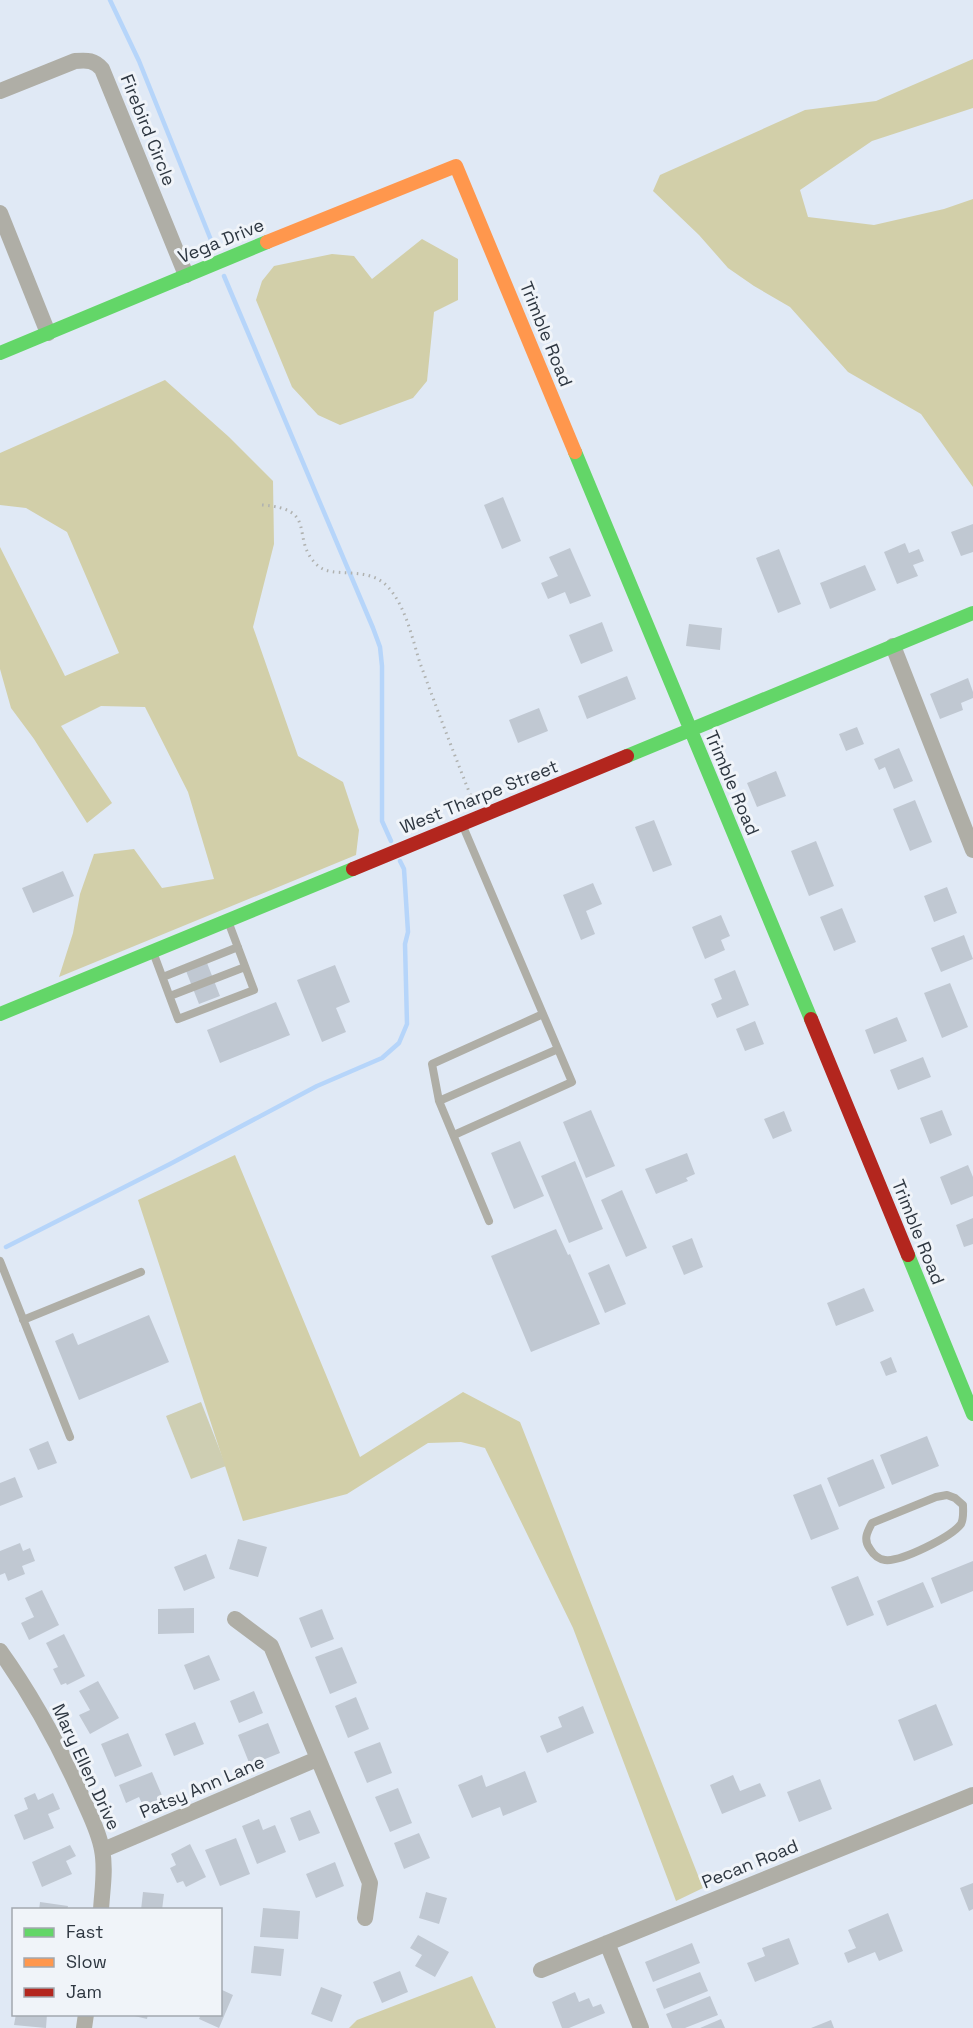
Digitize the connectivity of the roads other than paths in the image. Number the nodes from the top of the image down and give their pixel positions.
1 (0, 91) edge
2 (456, 166) joint
3 (0, 213) edge
4 (186, 275) junction
5 (48, 333) junction
6 (0, 353) edge
7 (973, 613) edge
8 (893, 646) junction
9 (690, 729) junction
10 (462, 823) junction
11 (973, 850) edge
12 (228, 920) junction
13 (238, 947) junction
14 (153, 951) junction
15 (246, 967) junction
16 (163, 977) junction
17 (170, 996) junction
18 (0, 1014) edge
19 (543, 1014) junction
20 (558, 1049) junction
21 (439, 1101) junction
22 (454, 1135) junction
23 (489, 1221) dead end
24 (0, 1261) edge
25 (141, 1272) dead end
26 (22, 1320) junction
27 (973, 1414) edge
28 (70, 1437) dead end
29 (973, 1501) edge
30 (963, 1505) junction
31 (235, 1618) dead end
32 (0, 1651) edge
33 (317, 1759) junction
34 (973, 1794) edge
35 (103, 1850) junction
36 (101, 1908) edge
37 (365, 1918) dead end
38 (607, 1943) junction
39 (541, 1970) dead end
40 (641, 2028) edge

1 - 4 street, Firebird Circle
2 - 4 street, Vega Drive
2 - 9 street, Trimble Road
3 - 5 street
4 - 5 street, Vega Drive
5 - 6 street, Vega Drive
7 - 8 street, West Tharpe Street
8 - 9 street, West Tharpe Street
8 - 11 street
9 - 10 street, West Tharpe Street
9 - 27 street, Trimble Road
10 - 12 street, West Tharpe Street
10 - 19 lane
12 - 13 lane
12 - 14 street, West Tharpe Street
13 - 15 lane
13 - 16 lane
14 - 16 lane
14 - 18 street, West Tharpe Street
15 - 17 lane
15 - 17 lane
16 - 17 lane
19 - 20 lane
19 - 21 lane
20 - 21 lane
20 - 22 lane
21 - 22 lane
22 - 23 lane
24 - 26 lane
25 - 26 lane
26 - 28 lane
29 - 30 lane
30 - 30 lane
31 - 33 street
32 - 35 street, Mary Ellen Drive
33 - 35 street, Patsy Ann Lane
33 - 37 street
34 - 38 street, Pecan Road
35 - 36 street, Mary Ellen Drive
38 - 39 street, Pecan Road
38 - 40 street

